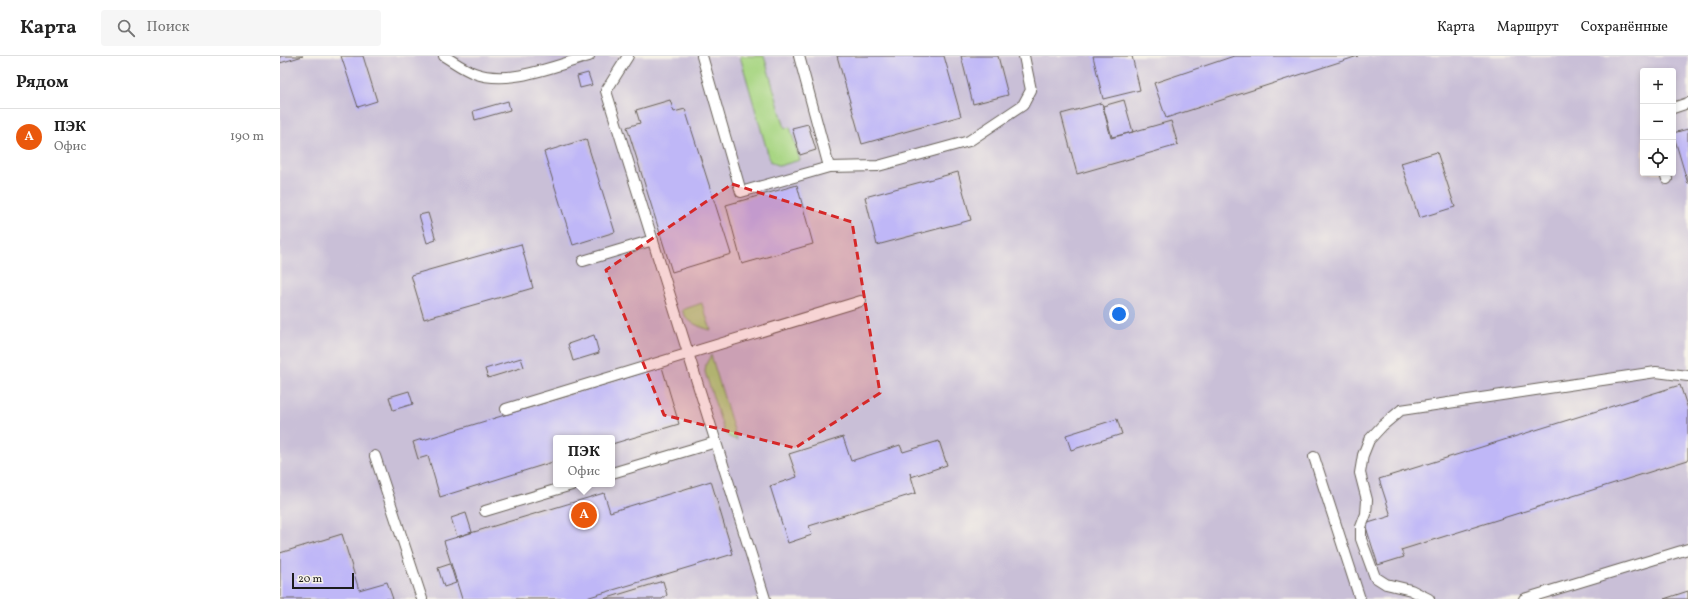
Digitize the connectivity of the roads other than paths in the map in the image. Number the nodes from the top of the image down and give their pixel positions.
1 (444, 56) edge
2 (589, 56) edge
3 (628, 56) edge
4 (702, 56) edge
5 (800, 56) edge
6 (1024, 56) edge
7 (1688, 103) edge
8 (1676, 107) edge
9 (829, 167) junction
10 (652, 240) junction
11 (583, 261) dead end
12 (861, 301) dead end
13 (688, 354) junction
14 (1688, 376) edge
15 (506, 409) dead end
16 (716, 442) junction
17 (376, 456) dead end
18 (1314, 458) dead end
19 (615, 472) edge
20 (566, 487) edge
21 (485, 511) dead end
22 (1688, 549) edge
23 (422, 599) edge
24 (765, 599) edge
25 (1360, 599) edge
26 (1429, 599) edge
27 (1524, 599) edge

1 - 2 lane
3 - 10 lane
4 - 9 lane
5 - 9 lane
6 - 9 lane
7 - 8 lane
10 - 11 lane
10 - 13 lane
12 - 13 lane
13 - 15 lane
13 - 16 lane
14 - 26 lane
16 - 19 lane
16 - 24 lane
17 - 23 lane
18 - 25 lane
20 - 21 lane
22 - 27 lane

